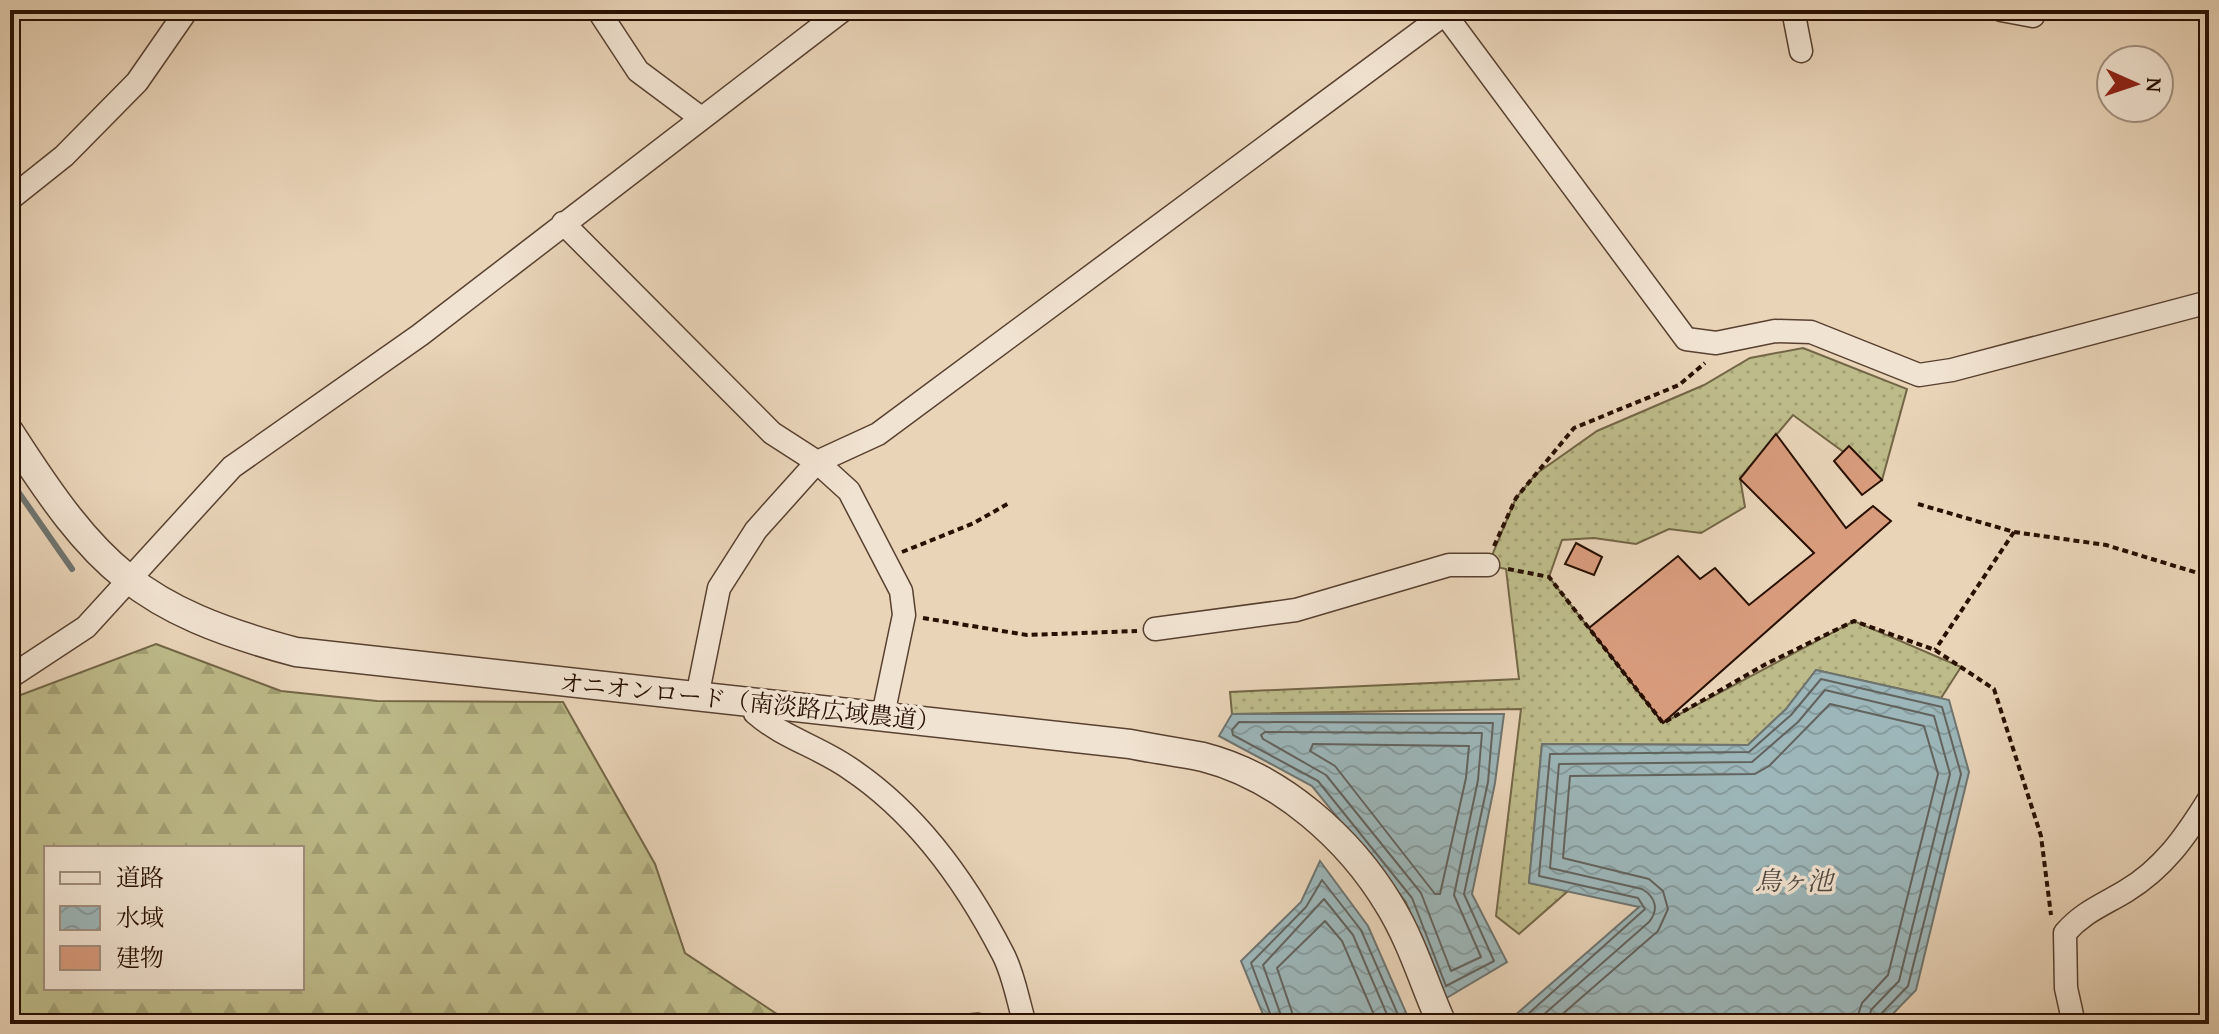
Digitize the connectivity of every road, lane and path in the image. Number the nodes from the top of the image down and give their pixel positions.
1 (187, 10) edge
2 (598, 10) edge
3 (843, 10) edge
4 (1793, 10) edge
5 (2001, 10) edge
6 (1446, 11) edge
7 (2033, 16) dead end
8 (1801, 51) dead end
9 (701, 118) junction
10 (10, 199) edge
11 (563, 223) junction
12 (2209, 302) edge
13 (1716, 343) junction
14 (10, 433) edge
15 (817, 462) junction
16 (1009, 503) dead end
17 (1918, 504) dead end
18 (2014, 532) junction
19 (885, 559) junction
20 (1488, 565) junction
21 (2201, 574) dead end
22 (130, 583) junction
23 (904, 615) junction
24 (1155, 629) joint
25 (1935, 650) junction
26 (10, 677) edge
27 (697, 697) junction
28 (754, 702) junction
29 (883, 715) junction
30 (2209, 799) edge
31 (2065, 933) junction
32 (1025, 1024) edge
33 (1442, 1024) edge
34 (2074, 1024) edge

1 - 10 street
2 - 9 street
3 - 9 street
4 - 8 street
5 - 7 street
6 - 13 street
6 - 15 street
9 - 11 street
11 - 15 street
11 - 22 street
12 - 13 street
13 - 20 path
14 - 22 street, オニオンロード（南淡路広域農道）
15 - 19 street
15 - 27 street
16 - 19 path
17 - 18 path
18 - 21 path
18 - 25 path
19 - 23 street
20 - 24 street
20 - 25 path
22 - 26 street
22 - 27 street, オニオンロード（南淡路広域農道）
23 - 24 path
23 - 29 street
25 - 31 path
27 - 28 street, オニオンロード（南淡路広域農道）
28 - 29 street, オニオンロード（南淡路広域農道）
28 - 32 street
29 - 33 street, オニオンロード（南淡路広域農道）
30 - 31 street
31 - 34 street

